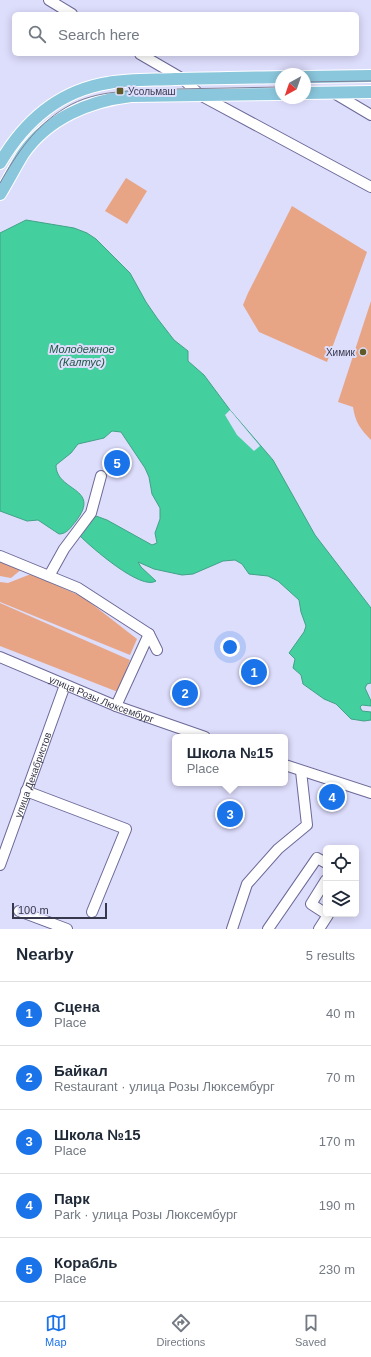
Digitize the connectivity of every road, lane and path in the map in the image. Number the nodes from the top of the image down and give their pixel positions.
1 (49, 0) edge
2 (69, 12) edge
3 (143, 56) edge
4 (371, 76) edge
5 (275, 77) edge
6 (311, 77) edge
7 (183, 79) junction
8 (371, 92) edge
9 (311, 93) edge
10 (334, 93) junction
11 (275, 94) edge
12 (200, 95) junction
13 (371, 115) edge
14 (0, 164) edge
15 (371, 187) edge
16 (0, 194) edge
17 (102, 476) dead end
18 (0, 556) edge
19 (49, 576) junction
20 (149, 634) junction
21 (157, 650) dead end
22 (0, 657) edge
23 (65, 685) junction
24 (116, 706) junction
25 (196, 734) edge
26 (288, 766) edge
27 (301, 771) junction
28 (26, 791) junction
29 (371, 792) edge
30 (1, 859) edge
31 (323, 861) edge
32 (325, 881) edge
33 (19, 911) dead end
34 (92, 912) dead end
35 (67, 929) edge
36 (232, 929) edge
37 (268, 929) edge
38 (319, 929) edge

1 - 2 street
3 - 7 street
4 - 6 main road
5 - 7 main road
7 - 12 street
7 - 14 main road
8 - 10 main road
9 - 10 main road
10 - 13 street
11 - 12 main road
12 - 15 street
12 - 16 main road
17 - 19 street
18 - 19 street
19 - 20 street
20 - 21 street
20 - 24 street
22 - 23 street, улица Розы Люксембург
23 - 24 street, улица Розы Люксембург
23 - 28 street, улица Декабристов
24 - 25 street, улица Розы Люксембург
26 - 27 street
27 - 29 street
27 - 36 street
28 - 30 street, улица Декабристов
28 - 34 street
31 - 37 street
32 - 38 street
33 - 35 street

